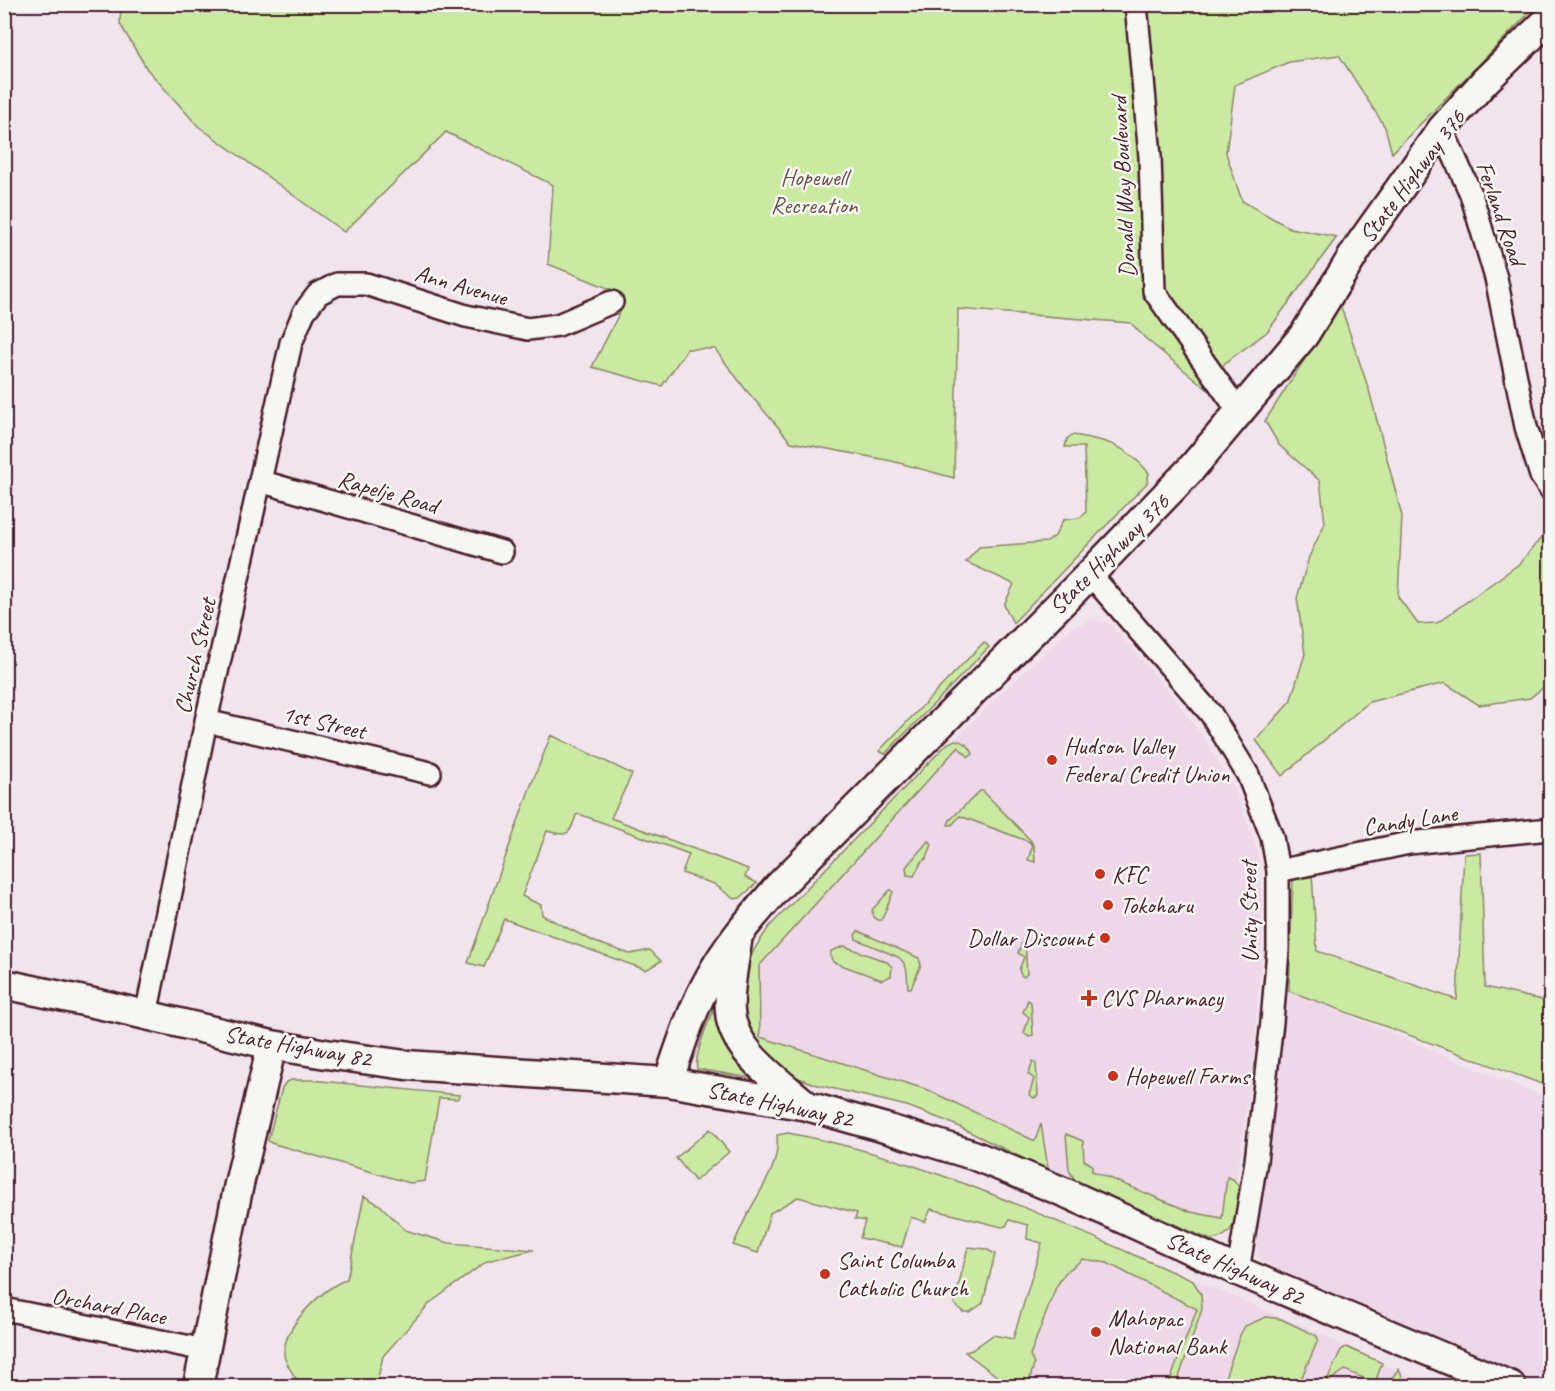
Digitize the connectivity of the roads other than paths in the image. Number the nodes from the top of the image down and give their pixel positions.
1 (1136, 4) edge
2 (1551, 18) edge
3 (1442, 129) junction
4 (612, 302) dead end
5 (304, 312) joint
6 (1240, 413) junction
7 (260, 481) junction
8 (1551, 489) edge
9 (502, 552) dead end
10 (1090, 574) junction
11 (206, 721) junction
12 (430, 773) dead end
13 (1551, 829) edge
14 (1278, 871) junction
15 (739, 934) junction
16 (4, 984) edge
17 (146, 1016) junction
18 (272, 1045) junction
19 (668, 1082) junction
20 (807, 1106) junction
21 (1238, 1271) junction
22 (4, 1310) edge
23 (205, 1350) junction
24 (198, 1386) edge
25 (1511, 1386) edge

1 - 6 street, Donald Way Boulevard
2 - 3 main road, State Highway 376
3 - 6 main road, State Highway 376
3 - 8 street, Ferland Road
4 - 5 street, Ann Avenue
5 - 7 street, Church Street
6 - 10 main road, State Highway 376
7 - 9 street, Rapelje Road
7 - 11 street, Church Street
10 - 14 street, Unity Street
10 - 15 main road, State Highway 376
11 - 12 street, 1st Street
11 - 17 street, Church Street
13 - 14 street, Candy Lane
14 - 21 street, Unity Street
15 - 19 main road, State Highway 376
15 - 20 main road
16 - 17 main road, State Highway 82
17 - 18 main road, State Highway 82
18 - 19 main road, State Highway 82
18 - 23 main road
19 - 20 main road, State Highway 82
20 - 21 main road, State Highway 82
21 - 25 main road, State Highway 82
22 - 23 street, Orchard Place
23 - 24 main road

